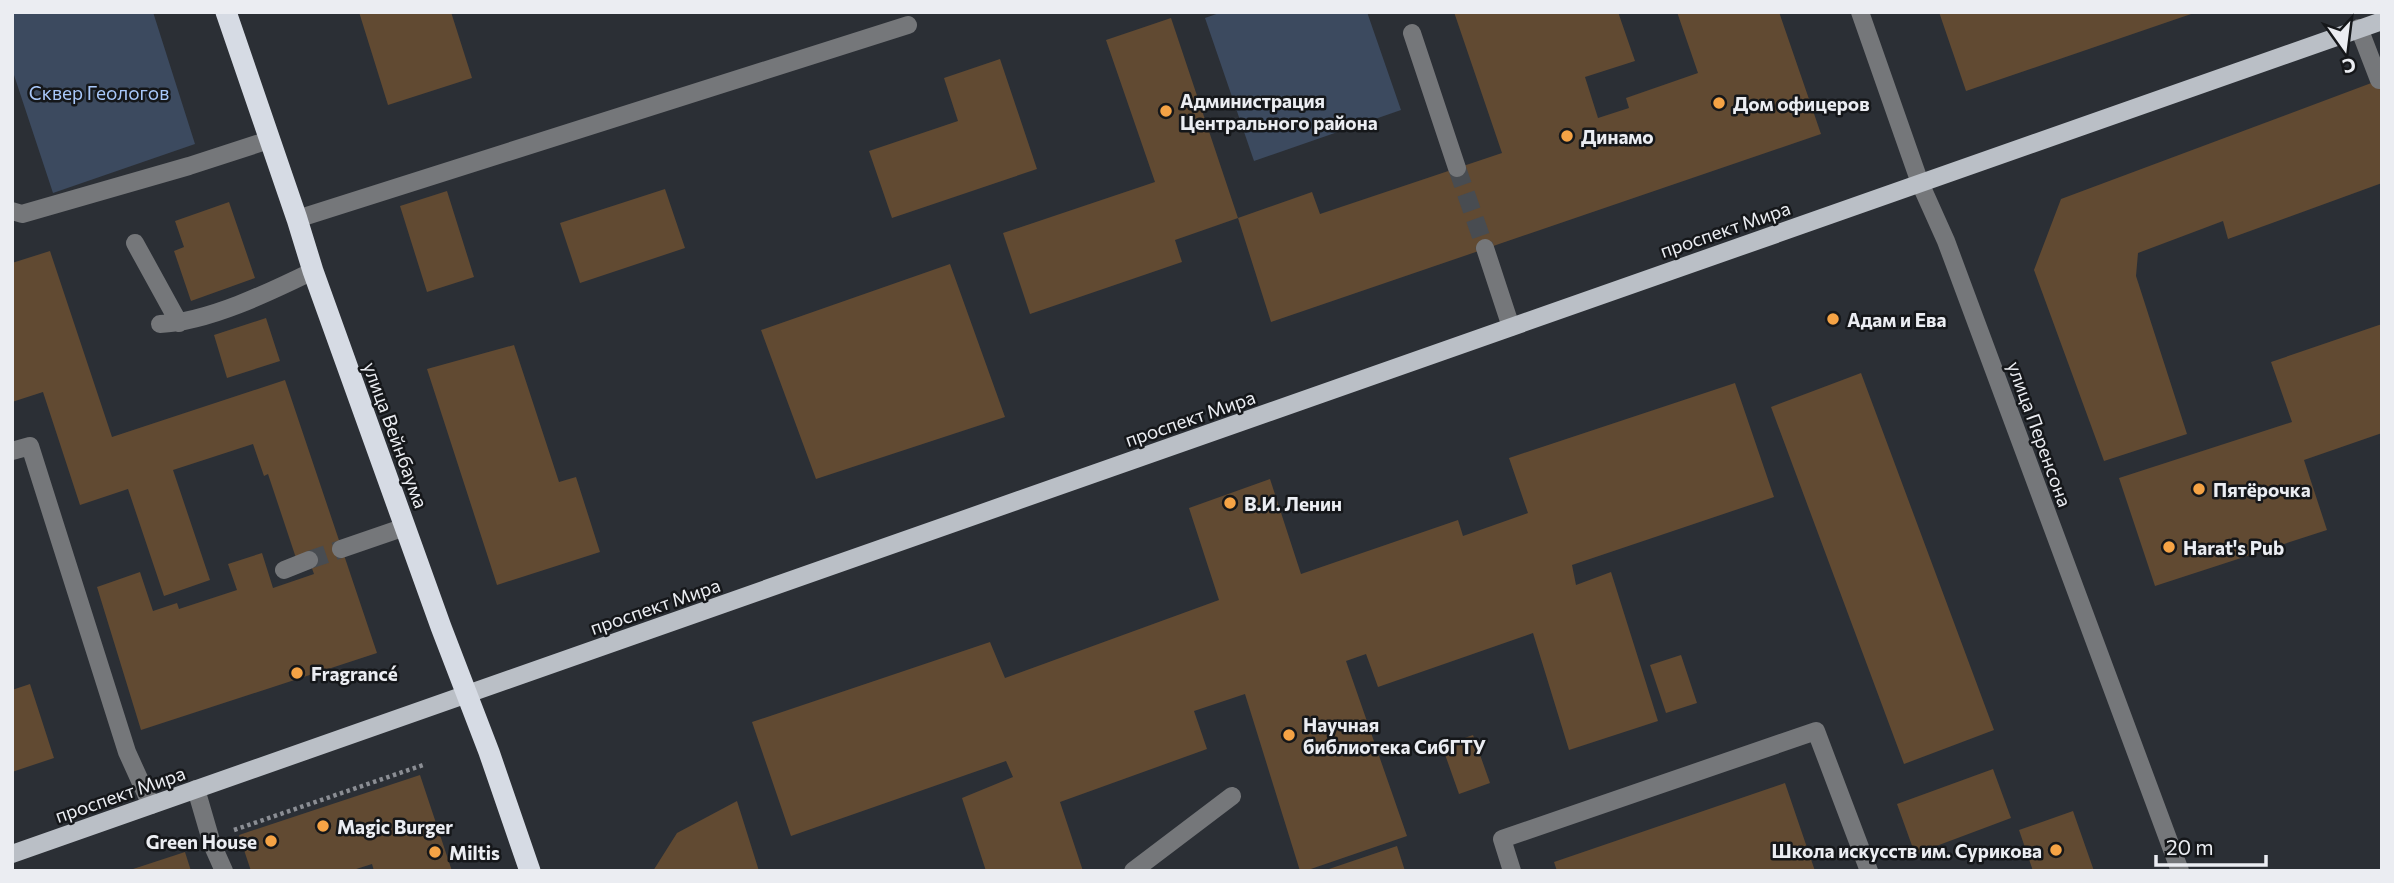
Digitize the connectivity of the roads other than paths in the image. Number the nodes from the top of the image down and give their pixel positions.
1 (226, 12) edge
2 (1860, 12) edge
3 (2382, 20) edge
4 (908, 25) dead end
5 (2360, 28) junction
6 (1412, 33) dead end
7 (2379, 80) dead end
8 (269, 140) junction
9 (1457, 167) tunnel mouth
10 (1920, 183) junction
11 (12, 211) edge
12 (298, 219) junction
13 (135, 243) dead end
14 (1485, 248) tunnel mouth
15 (313, 271) junction
16 (179, 323) junction
17 (160, 324) dead end
18 (1511, 327) junction
19 (12, 451) edge
20 (405, 527) junction
21 (341, 549) tunnel mouth
22 (309, 560) tunnel mouth
23 (284, 570) dead end
24 (467, 694) junction
25 (196, 789) junction
26 (1232, 796) dead end
27 (151, 805) junction
28 (12, 854) edge
29 (224, 871) edge
30 (530, 871) edge
31 (1133, 871) edge
32 (1512, 871) edge
33 (1869, 871) edge
34 (2180, 871) edge

1 - 8 highway, улица Вейнбаума
2 - 10 street, улица Перенсона
3 - 5 main road, проспект Мира
4 - 12 street
5 - 7 street
5 - 10 main road, проспект Мира
6 - 9 street
8 - 11 street
8 - 12 highway, улица Вейнбаума
10 - 18 main road, проспект Мира
10 - 34 street, улица Перенсона
12 - 15 highway, улица Вейнбаума
13 - 16 street
14 - 18 street
15 - 16 street
15 - 20 highway, улица Вейнбаума
16 - 17 street
18 - 24 main road, проспект Мира
19 - 27 street
20 - 21 street
20 - 24 highway, улица Вейнбаума
22 - 23 street
24 - 25 main road, проспект Мира
24 - 30 highway, улица Вейнбаума
25 - 27 main road, проспект Мира
25 - 29 street
26 - 31 street
27 - 28 main road, проспект Мира
32 - 33 street

